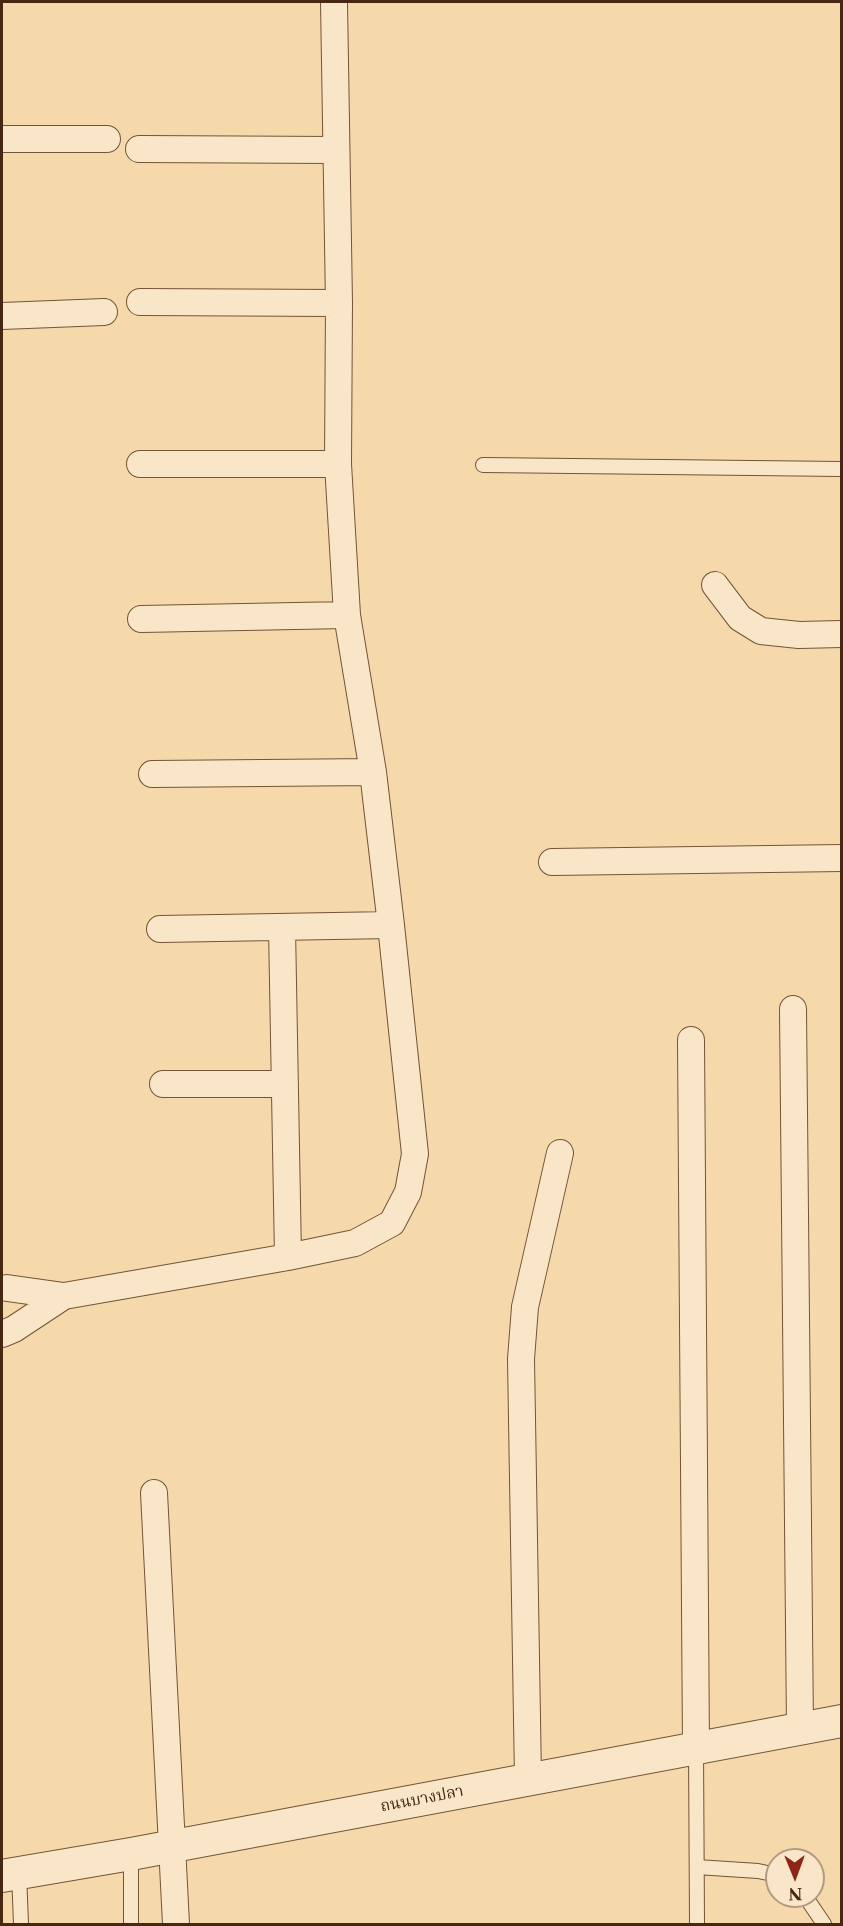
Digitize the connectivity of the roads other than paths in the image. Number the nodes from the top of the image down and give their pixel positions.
1 (334, 2) edge
2 (2, 139) edge
3 (107, 139) dead end
4 (139, 149) dead end
5 (335, 150) junction
6 (140, 302) dead end
7 (339, 303) junction
8 (104, 312) dead end
9 (2, 316) edge
10 (140, 464) dead end
11 (338, 464) junction
12 (483, 465) dead end
13 (842, 469) edge
14 (715, 585) dead end
15 (347, 615) junction
16 (141, 620) dead end
17 (842, 634) edge
18 (373, 772) junction
19 (152, 774) dead end
20 (842, 858) edge
21 (552, 862) dead end
22 (391, 925) junction
23 (282, 928) junction
24 (160, 929) dead end
25 (793, 1009) dead end
26 (691, 1040) dead end
27 (163, 1084) dead end
28 (285, 1084) junction
29 (560, 1153) dead end
30 (288, 1257) junction
31 (7, 1288) dead end
32 (64, 1296) junction
33 (2, 1334) edge
34 (154, 1493) dead end
35 (842, 1721) edge
36 (800, 1729) junction
37 (696, 1748) junction
38 (528, 1779) junction
39 (172, 1846) junction
40 (131, 1854) junction
41 (697, 1867) junction
42 (765, 1872) edge
43 (10, 1874) edge
44 (813, 1908) edge
45 (21, 1924) edge
46 (130, 1924) edge
47 (176, 1924) edge
48 (697, 1924) edge
49 (824, 1924) edge

1 - 5 street
2 - 3 street
4 - 5 street
5 - 7 street
6 - 7 street
7 - 11 street
8 - 9 street
10 - 11 street
11 - 15 street
12 - 13 lane
14 - 17 street
15 - 16 street
15 - 18 street
18 - 19 street
18 - 22 street
20 - 21 street
22 - 23 street
22 - 30 street
23 - 24 street
23 - 28 street
25 - 36 street
26 - 37 street
27 - 28 street
28 - 30 street
29 - 38 street
30 - 32 street
31 - 32 street
32 - 33 street
34 - 39 street
35 - 36 street, ถนนบางปลา
36 - 37 street, ถนนบางปลา
37 - 38 street, ถนนบางปลา
37 - 41 lane
38 - 39 street, ถนนบางปลา
39 - 40 street, ถนนบางปลา
39 - 47 street
40 - 43 street, ถนนบางปลา
40 - 46 lane
41 - 42 lane
41 - 48 lane
43 - 45 lane
44 - 49 lane

